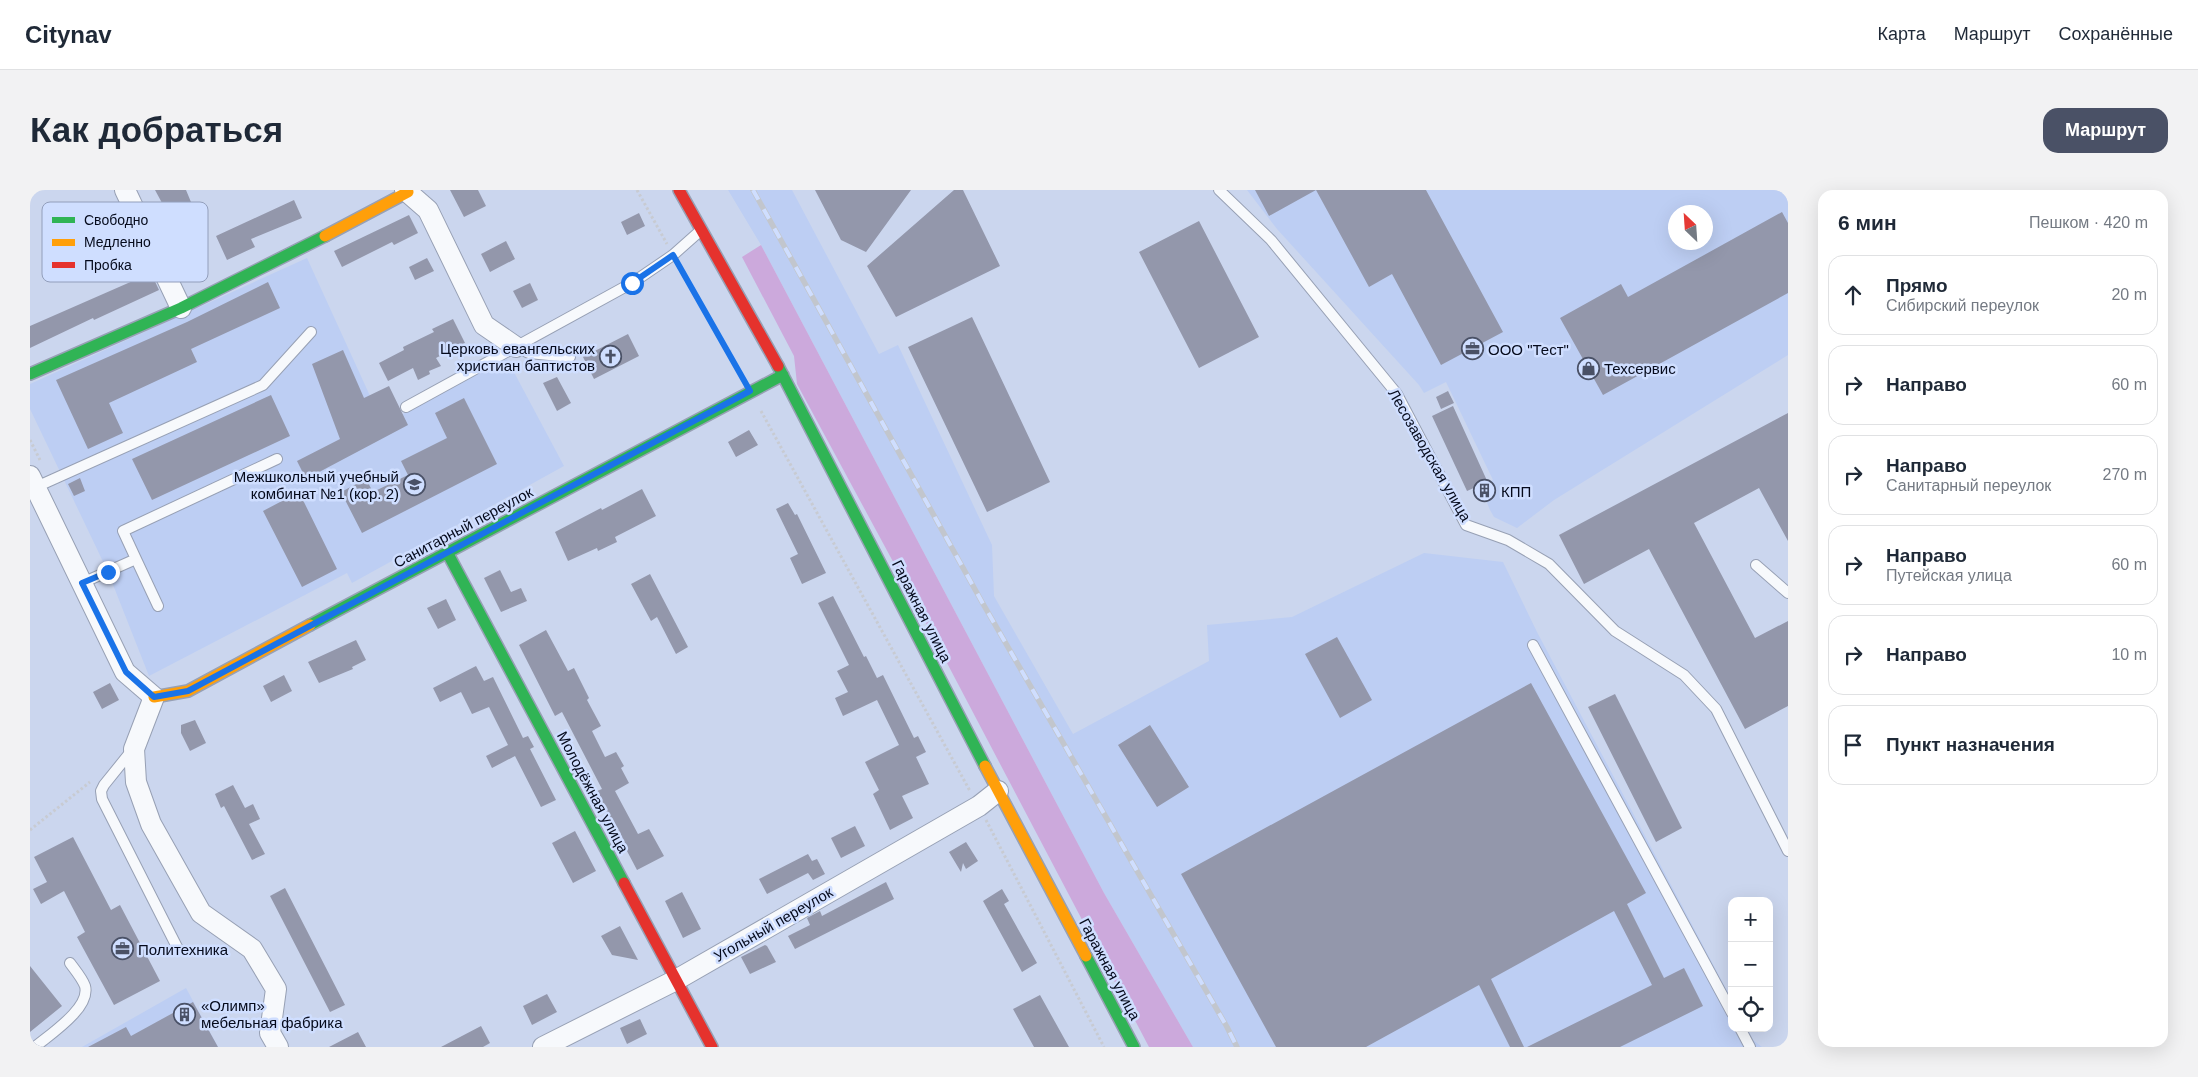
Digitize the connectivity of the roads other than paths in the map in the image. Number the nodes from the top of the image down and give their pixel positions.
1 (125, 190) edge
2 (679, 190) edge
3 (1219, 190) edge
4 (407, 191) edge
5 (131, 202) edge
6 (701, 231) junction
7 (168, 282) edge
8 (180, 308) junction
9 (311, 332) dead end
10 (516, 347) junction
11 (570, 357) dead end
12 (30, 374) edge
13 (783, 375) junction
14 (406, 407) dead end
15 (277, 459) dead end
16 (33, 481) edge
17 (447, 552) junction
18 (136, 558) junction
19 (1756, 565) dead end
20 (82, 583) junction
21 (1788, 593) edge
22 (158, 606) dead end
23 (1533, 645) dead end
24 (154, 697) junction
25 (134, 749) junction
26 (998, 791) junction
27 (1788, 851) edge
28 (178, 949) dead end
29 (70, 963) dead end
30 (676, 980) junction
31 (1728, 1006) edge
32 (1742, 1032) edge
33 (35, 1047) edge
34 (278, 1047) edge
35 (543, 1047) edge
36 (712, 1047) edge
37 (1134, 1047) edge
38 (1750, 1047) edge

1 - 5 street
2 - 6 street, Гаражная улица
3 - 27 lane, Лесозаводская улица
4 - 8 street
4 - 10 street
6 - 10 lane
6 - 13 street, Гаражная улица
7 - 8 street
8 - 12 street
9 - 16 lane
10 - 11 lane
10 - 14 lane
13 - 17 street, Санитарный переулок
13 - 26 street, Гаражная улица
15 - 18 lane
16 - 20 street
17 - 24 street, Санитарный переулок
17 - 30 street, Молодёжная улица
18 - 20 lane
18 - 22 lane
19 - 21 lane
20 - 24 street
23 - 31 lane
24 - 25 street
25 - 28 lane
25 - 34 street
26 - 30 street, Угольный переулок
26 - 37 street, Гаражная улица
29 - 33 lane
30 - 35 street, Угольный переулок
30 - 36 street, Молодёжная улица
32 - 38 lane

